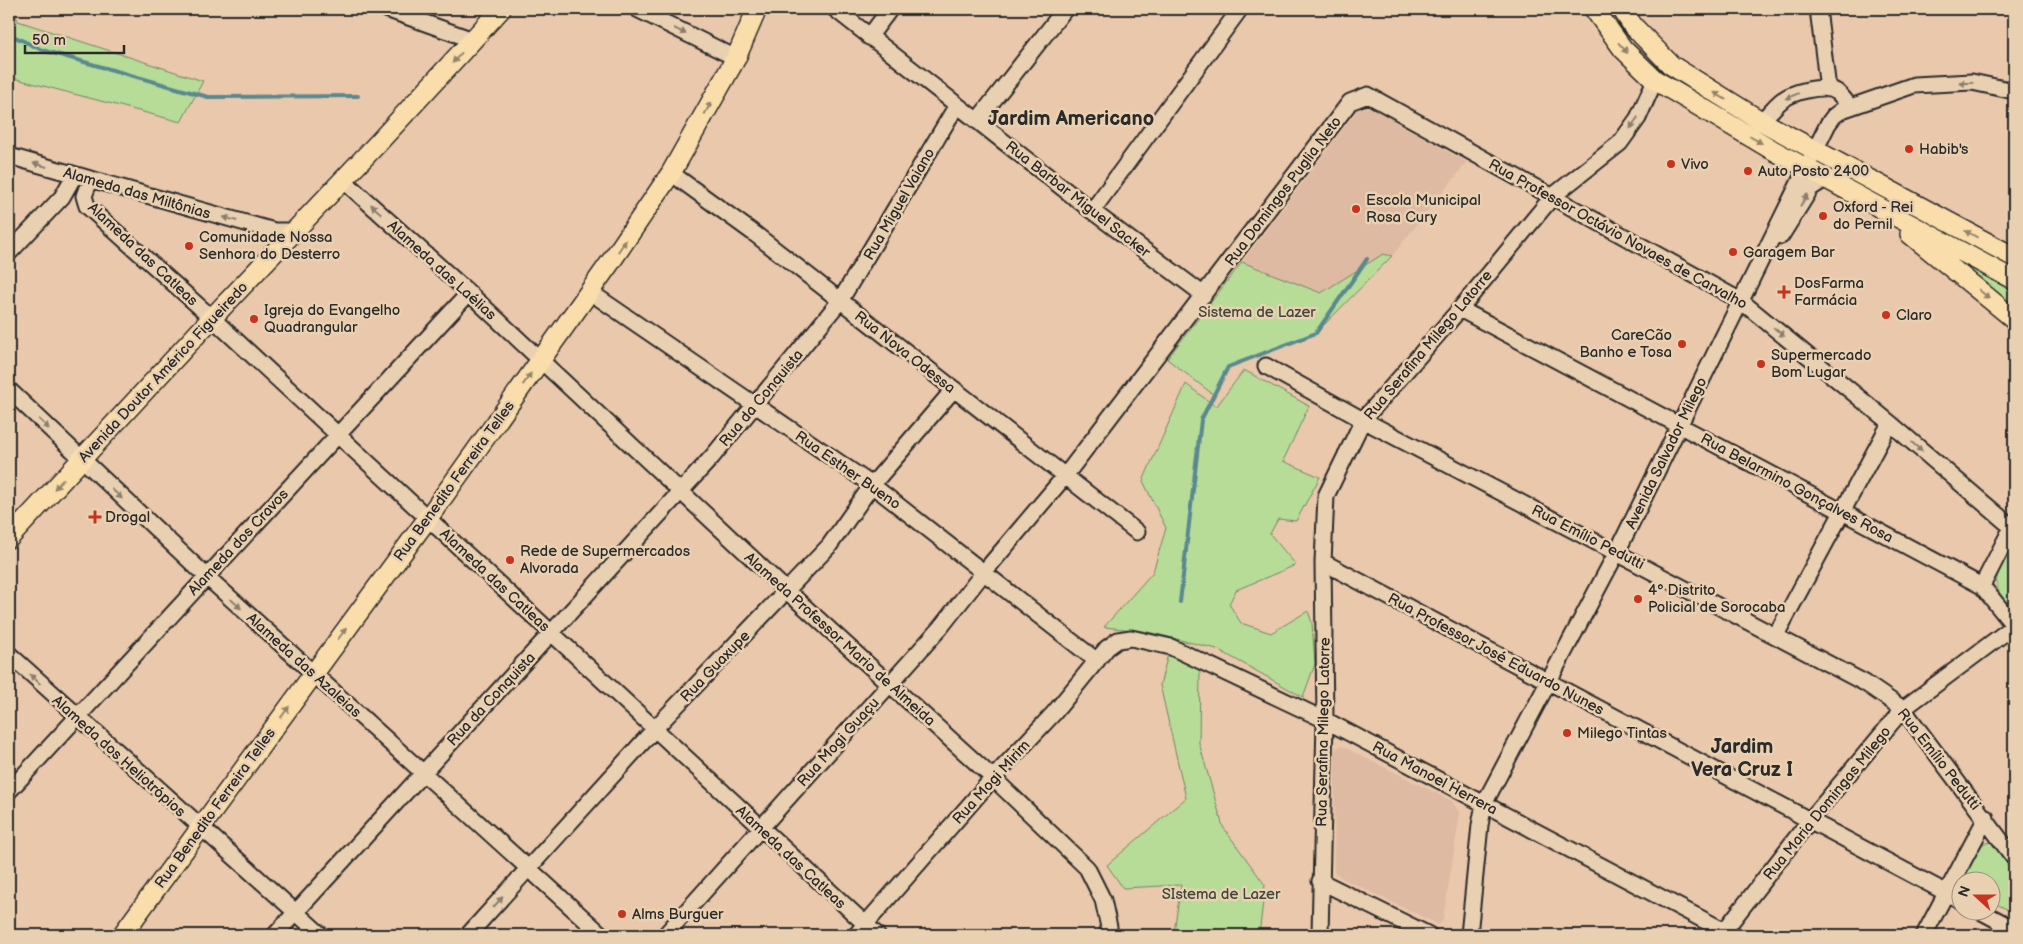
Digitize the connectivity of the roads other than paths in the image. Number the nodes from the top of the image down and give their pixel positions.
1 (386, 9) edge
2 (501, 9) edge
3 (637, 9) edge
4 (757, 9) edge
5 (834, 9) edge
6 (890, 9) edge
7 (1066, 9) edge
8 (1240, 9) edge
9 (1594, 9) edge
10 (1622, 9) edge
11 (1818, 9) edge
12 (869, 37) junction
13 (473, 40) junction
14 (736, 58) junction
15 (1655, 80) junction
16 (1828, 89) junction
17 (2014, 90) edge
18 (1368, 95) joint
19 (957, 105) junction
20 (1850, 107) junction
21 (977, 121) junction
22 (1761, 121) junction
23 (1814, 150) junction
24 (9, 156) edge
25 (1805, 168) junction
26 (671, 173) junction
27 (74, 176) junction
28 (1825, 178) junction
29 (90, 180) junction
30 (343, 180) junction
31 (1553, 196) junction
32 (62, 197) junction
33 (88, 206) junction
34 (1878, 208) junction
35 (1092, 210) junction
36 (294, 231) junction
37 (9, 253) edge
38 (2014, 257) edge
39 (2014, 280) edge
40 (590, 292) junction
41 (469, 293) junction
42 (1204, 295) junction
43 (840, 301) junction
44 (1741, 301) junction
45 (1460, 309) junction
46 (212, 318) junction
47 (2014, 319) edge
48 (540, 360) junction
49 (1266, 366) dead end
50 (9, 390) edge
51 (954, 390) junction
52 (755, 405) junction
53 (1363, 420) junction
54 (1890, 423) junction
55 (1680, 426) junction
56 (338, 436) junction
57 (81, 461) junction
58 (1065, 476) junction
59 (872, 485) junction
60 (680, 492) junction
61 (1842, 512) junction
62 (428, 518) junction
63 (2013, 528) edge
64 (1137, 532) dead end
65 (9, 538) edge
66 (1617, 552) junction
67 (1323, 562) junction
68 (984, 572) junction
69 (206, 576) junction
70 (1982, 586) junction
71 (787, 591) junction
72 (2014, 626) edge
73 (552, 633) junction
74 (1776, 635) junction
75 (1132, 638) joint
76 (9, 654) edge
77 (1096, 661) junction
78 (313, 673) junction
79 (1549, 682) junction
80 (890, 684) junction
81 (1903, 710) junction
82 (78, 719) junction
83 (1325, 720) junction
84 (654, 730) junction
85 (422, 772) junction
86 (993, 778) junction
87 (9, 792) edge
88 (1484, 804) junction
89 (1986, 818) junction
90 (1810, 820) junction
91 (760, 828) junction
92 (201, 829) junction
93 (2014, 858) edge
94 (527, 870) junction
95 (1320, 881) junction
96 (1946, 892) junction
97 (1950, 894) edge
98 (297, 913) junction
99 (2000, 922) edge
100 (2014, 929) edge
101 (860, 930) edge
102 (1726, 934) edge
103 (122, 935) edge
104 (275, 935) edge
105 (321, 935) edge
106 (468, 935) edge
107 (602, 935) edge
108 (665, 935) edge
109 (877, 935) edge
110 (1108, 935) edge
111 (1320, 935) edge
112 (1429, 935) edge
113 (1470, 935) edge
114 (1924, 935) edge

1 - 13 street
2 - 13 main road, Avenida Doutor Américo Figueiredo
3 -> 14 street
4 - 14 main road, Rua Benedito Ferreira Telles
5 - 12 street, Rua Barbar Miguel Sacker
6 - 12 street
7 - 21 street
8 - 35 street
9 -> 15 main road
22 -> 10 main road
11 - 16 street
12 - 19 street, Rua Barbar Miguel Sacker
13 -> 30 main road, Avenida Doutor Américo Figueiredo
26 -> 14 main road, Rua Benedito Ferreira Telles
15 -> 25 main road
15 -> 31 street, Rua Serafina Milego Latorre
16 - 20 street
16 -> 22 street
17 -> 20 street, Avenida Salvador Milego
18 - 31 street, Rua Professor Octávio Novaes de Carvalho
18 - 42 street, Rua Domingos Puglia Neto
19 - 21 street, Rua Barbar Miguel Sacker
19 - 43 street, Rua Miguel Vaiano
20 - 23 street, Avenida Salvador Milego
21 - 35 street, Rua Barbar Miguel Sacker
22 - 23 main road
23 - 25 street, Avenida Salvador Milego
38 -> 23 main road
27 -> 24 street, Alameda das Miltônias
25 - 28 main road
25 - 44 street, Avenida Salvador Milego
40 -> 26 main road, Rua Benedito Ferreira Telles
26 - 43 street, Rua Nova Odessa
27 - 29 street, Alameda das Miltônias
27 - 32 street
28 - 34 main road
44 -> 28 street
29 - 33 street, Alameda das Catleas
36 -> 29 street, Alameda das Miltônias
30 - 36 main road, Avenida Doutor Américo Figueiredo
41 -> 30 street, Alameda das Laélias
31 - 44 street, Rua Professor Octávio Novaes de Carvalho
31 - 45 street, Rua Serafina Milego Latorre
32 - 33 street
32 - 37 street
33 - 46 street, Alameda das Catleas
34 - 39 main road
34 -> 47 main road
35 - 42 street, Rua Barbar Miguel Sacker
36 - 46 main road, Avenida Doutor Américo Figueiredo
40 - 48 main road, Rua Benedito Ferreira Telles
40 - 52 street, Rua Esther Bueno
41 - 48 street, Alameda das Laélias
41 - 56 street, Alameda dos Cravos
42 - 58 street, Rua Domingos Puglia Neto
43 - 51 street, Rua Nova Odessa
43 - 52 street, Rua da Conquista
44 -> 54 street, Rua Professor Octávio Novaes de Carvalho
44 - 55 street, Avenida Salvador Milego
45 - 53 street, Rua Serafina Milego Latorre
45 - 55 street, Rua Belarmino Gonçalves Rosa
46 - 56 street, Alameda das Catleas
46 - 57 main road, Avenida Doutor Américo Figueiredo
48 - 60 street, Alameda Professor Mario de Almeida
62 -> 48 main road, Rua Benedito Ferreira Telles
49 - 53 street, Rua Emílio Pedutti
50 -> 57 street, Alameda das Azaleias
51 - 58 street, Rua Nova Odessa
51 - 59 street, Rua Guaxupe
52 - 59 street, Rua Esther Bueno
52 - 60 street, Rua da Conquista
53 - 66 street, Rua Emílio Pedutti
53 - 67 street, Rua Serafina Milego Latorre
54 - 61 street
54 -> 63 street, Rua Professor Octávio Novaes de Carvalho
55 - 61 street, Rua Belarmino Gonçalves Rosa
55 - 66 street, Avenida Salvador Milego
56 - 62 street, Alameda das Catleas
56 - 69 street, Alameda dos Cravos
57 -> 65 main road, Avenida Doutor Américo Figueiredo
57 -> 69 street, Alameda das Azaleias
58 - 64 street, Rua Nova Odessa
58 - 68 street, Rua Mogi Guaçu
59 - 68 street, Rua Esther Bueno
59 - 71 street, Rua Guaxupe
60 - 71 street, Alameda Professor Mario de Almeida
60 - 73 street, Rua da Conquista
61 - 70 street, Rua Belarmino Gonçalves Rosa
61 - 74 street
62 - 73 street, Alameda das Catleas
78 -> 62 main road, Rua Benedito Ferreira Telles
63 - 70 street
66 - 74 street, Rua Emílio Pedutti
66 - 79 street, Avenida Salvador Milego
67 - 79 street, Rua Professor José Eduardo Nunes
67 - 83 street, Rua Serafina Milego Latorre
68 - 77 street, Rua Esther Bueno
68 - 80 street, Rua Mogi Guaçu
69 -> 78 street, Alameda das Azaleias
69 - 82 street, Alameda dos Cravos
70 - 72 street, Rua Belarmino Gonçalves Rosa
71 - 80 street, Alameda Professor Mario de Almeida
71 - 84 street, Rua Guaxupe
72 - 81 street, Rua Maria Domingas Milego
73 - 84 street, Alameda das Catleas
73 - 85 street, Rua da Conquista
74 - 81 street, Rua Emílio Pedutti
75 - 77 street, Rua Mogi Mirim
75 - 83 street, Rua Manoel Herrera
82 -> 76 street, Alameda dos Heliotrópios
77 - 86 street, Rua Mogi Mirim
78 - 85 street, Alameda das Azaleias
92 -> 78 main road, Rua Benedito Ferreira Telles
79 - 88 street, Avenida Salvador Milego
79 - 90 street, Rua Professor José Eduardo Nunes
80 - 86 street, Alameda Professor Mario de Almeida
80 - 91 street, Rua Mogi Guaçu
81 - 89 street, Rua Emílio Pedutti
81 - 90 street, Rua Maria Domingas Milego
82 - 87 street, Alameda dos Cravos
82 - 92 street, Alameda dos Heliotrópios
83 - 88 street, Rua Manoel Herrera
83 - 95 street, Rua Serafina Milego Latorre
84 - 91 street, Alameda das Catleas
84 - 94 street, Rua Guaxupe
85 - 94 street, Alameda das Azaleias
85 - 98 street, Rua da Conquista
86 - 101 street, Rua Mogi Mirim
86 - 110 street, Alameda Professor Mario de Almeida
88 - 102 street, Rua Manoel Herrera
88 - 113 street, Avenida Salvador Milego
89 - 93 street, Rua Emílio Pedutti
89 - 96 street
90 - 96 street, Rua Professor José Eduardo Nunes
90 - 102 street, Rua Maria Domingas Milego
91 - 101 street, Alameda das Catleas
91 - 108 street, Rua Mogi Guaçu
92 - 98 street, Alameda dos Heliotrópios
92 - 103 main road, Rua Benedito Ferreira Telles
106 -> 94 street, Rua Guaxupe
94 - 107 street, Alameda das Azaleias
95 - 111 street, Rua Serafina Milego Latorre
95 - 112 street
96 - 97 street, Rua Professor José Eduardo Nunes
96 - 114 street
98 - 104 street, Rua da Conquista
98 - 105 street, Alameda dos Heliotrópios
99 - 100 street
101 - 109 street, Alameda das Catleas

